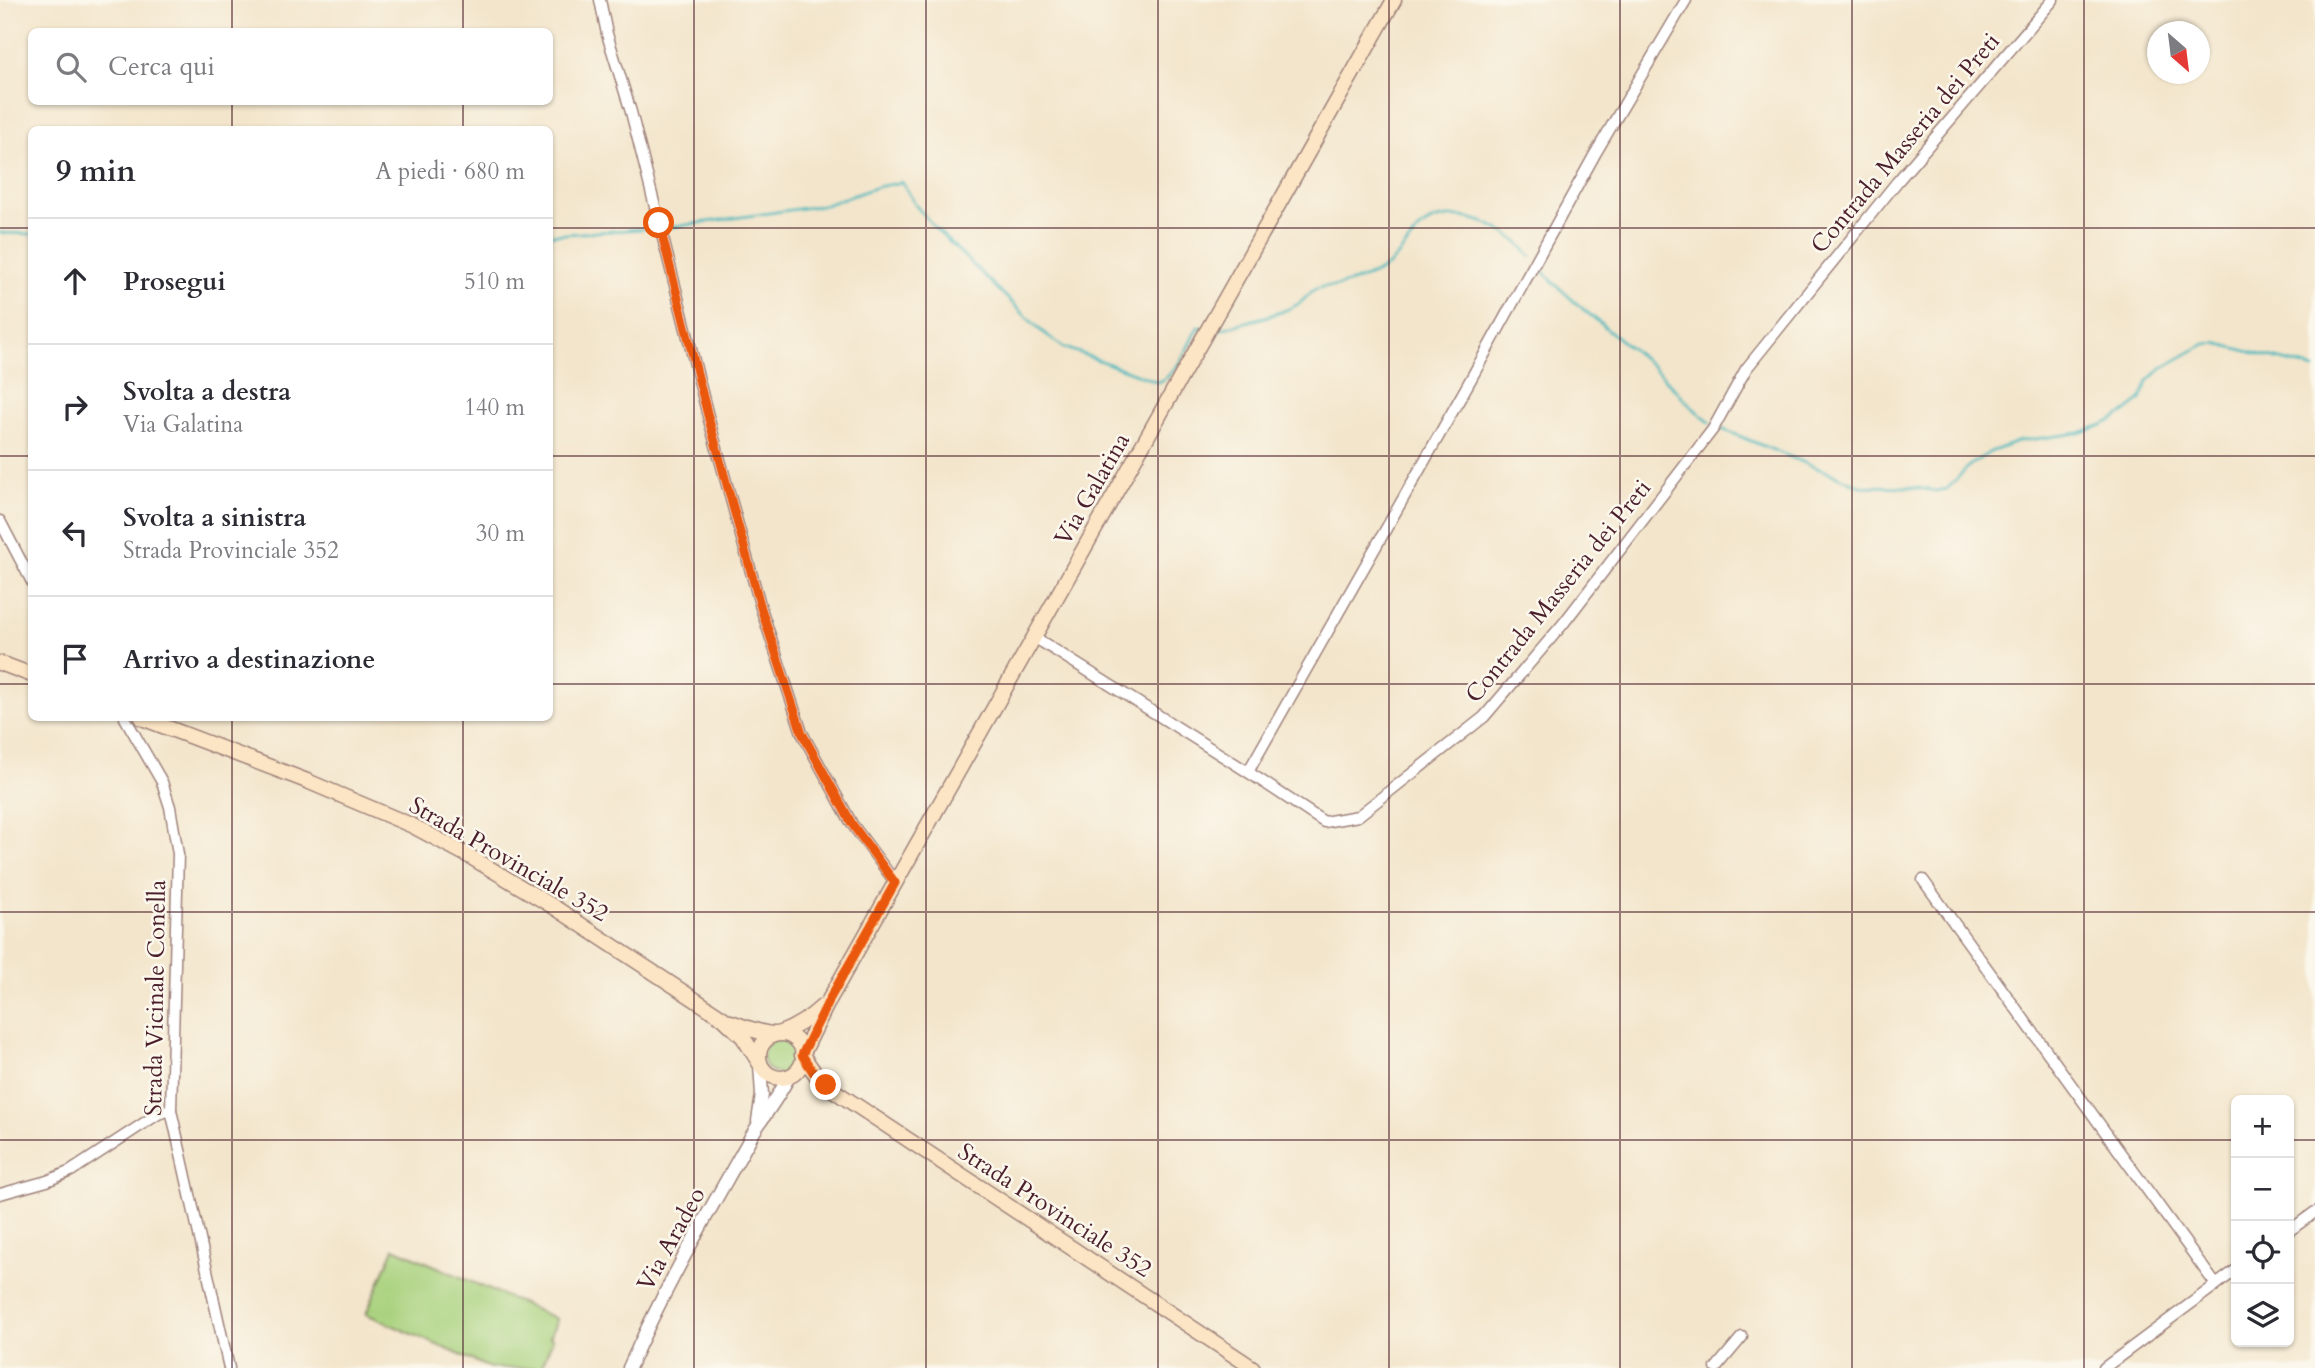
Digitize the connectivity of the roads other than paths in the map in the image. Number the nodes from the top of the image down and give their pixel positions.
1 (600, 0) edge
2 (1394, 0) edge
3 (1686, 0) edge
4 (2053, 0) edge
5 (0, 521) edge
6 (28, 574) edge
7 (1034, 637) junction
8 (0, 663) edge
9 (28, 674) edge
10 (127, 721) edge
11 (150, 721) edge
12 (1248, 772) junction
13 (1923, 880) dead end
14 (895, 883) junction
15 (829, 1000) junction
16 (723, 1018) junction
17 (778, 1034) junction
18 (802, 1055) junction
19 (760, 1064) junction
20 (789, 1076) junction
21 (832, 1090) junction
22 (171, 1110) junction
23 (754, 1132) junction
24 (0, 1194) edge
25 (2315, 1212) edge
26 (2294, 1227) edge
27 (2231, 1274) edge
28 (2216, 1285) junction
29 (1742, 1337) dead end
30 (229, 1368) edge
31 (629, 1368) edge
32 (1253, 1368) edge
33 (1716, 1368) edge
34 (2104, 1368) edge

1 - 14 street
2 - 7 main road, Via Galatina
3 - 12 street
4 - 12 street, Contrada Masseria dei Preti
5 - 6 street
7 - 12 street, Contrada Masseria dei Preti
7 - 14 main road, Via Galatina
8 - 9 main road
10 - 22 street, Strada Vicinale Conella
11 - 16 main road, Strada Provinciale 352
13 - 28 street
14 - 15 main road, Via Galatina
15 - 17 main road, Via Galatina
15 - 18 main road, Via Galatina
16 - 17 main road, Strada Provinciale 352
16 - 19 main road, Strada Provinciale 352
17 - 18 main road
17 - 19 main road
18 - 20 main road
18 - 21 main road, Strada Provinciale 352
19 - 20 main road
19 - 23 street, Via Aradeo
20 - 21 main road, Strada Provinciale 352
20 - 23 street, Via Aradeo
21 - 32 main road, Strada Provinciale 352
22 - 24 street
22 - 30 street, Strada Vicinale Conella
23 - 31 street, Via Aradeo
25 - 26 street
27 - 28 street
28 - 34 street
29 - 33 street

